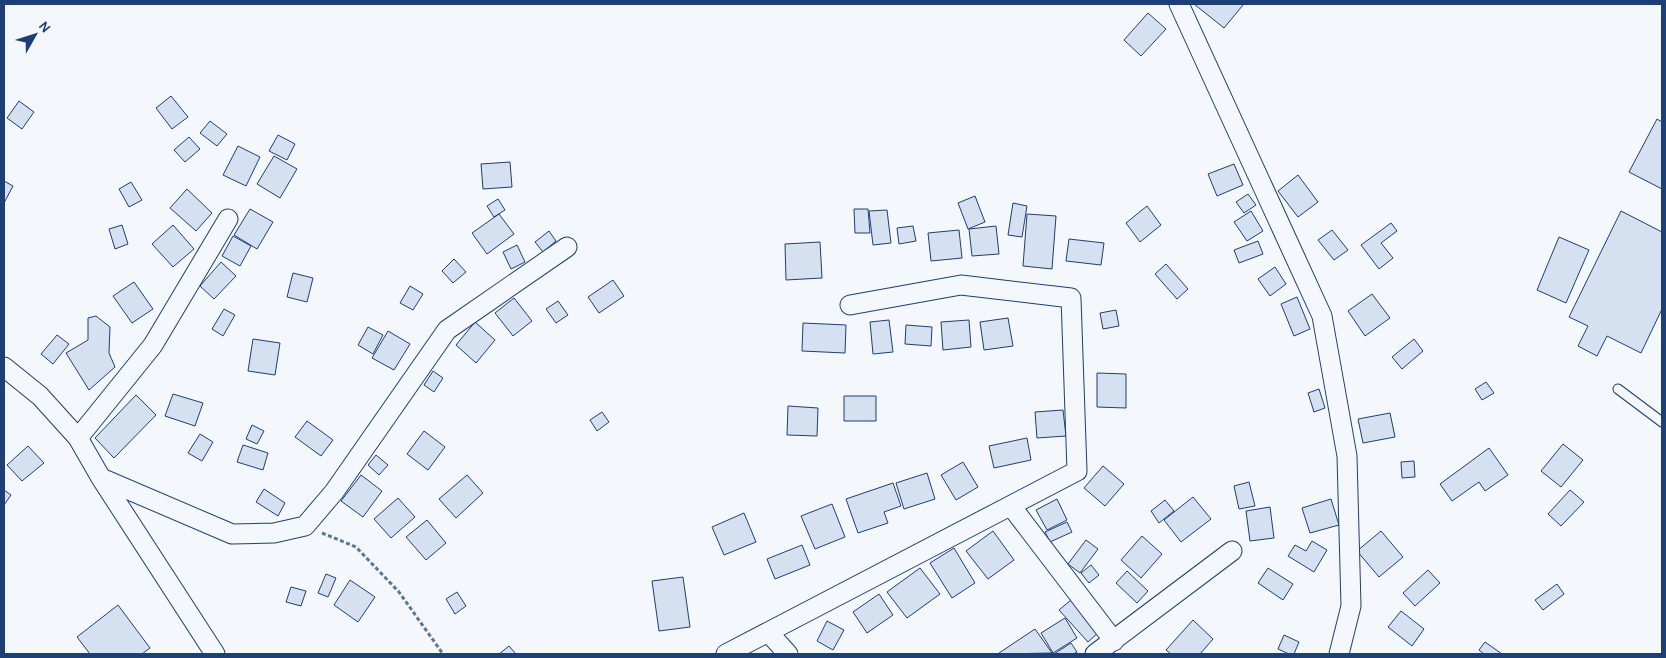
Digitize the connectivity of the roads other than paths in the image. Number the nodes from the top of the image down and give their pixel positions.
1 (1180, 4) edge
2 (228, 219) dead end
3 (566, 247) dead end
4 (850, 305) dead end
5 (4, 367) edge
6 (1618, 389) dead end
7 (1662, 422) edge
8 (78, 438) junction
9 (101, 478) junction
10 (1011, 506) junction
11 (1232, 552) dead end
12 (769, 633) junction
13 (1114, 641) junction
14 (215, 654) edge
15 (726, 654) edge
16 (788, 654) edge
17 (1095, 654) edge
18 (1339, 654) edge

1 - 18 street
2 - 8 street
3 - 9 street
4 - 10 street
5 - 8 street
6 - 7 lane
8 - 9 street
9 - 14 street
10 - 12 street
10 - 13 street
11 - 13 street
12 - 15 street
12 - 16 street
13 - 17 street

